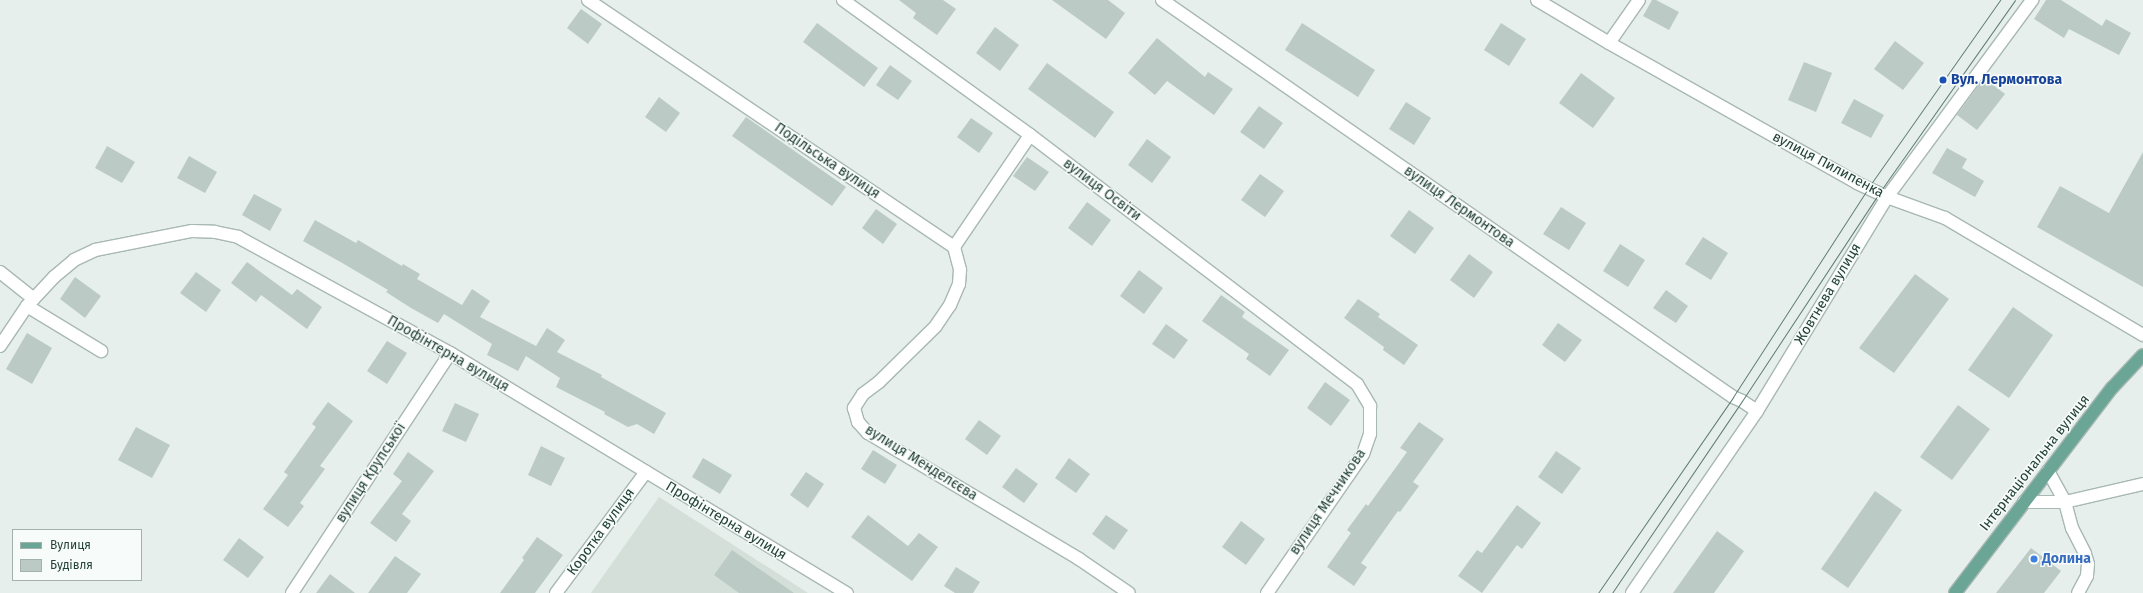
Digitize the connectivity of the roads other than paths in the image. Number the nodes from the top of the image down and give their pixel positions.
1 (588, 0) edge
2 (843, 0) edge
3 (1162, 0) edge
4 (1538, 0) edge
5 (1639, 0) edge
6 (2032, 0) edge
7 (1609, 43) junction
8 (1030, 136) junction
9 (1887, 197) junction
10 (954, 247) junction
11 (0, 272) edge
12 (30, 302) junction
13 (2143, 335) edge
14 (0, 346) edge
15 (101, 351) dead end
16 (450, 353) junction
17 (2143, 355) edge
18 (1357, 384) joint
19 (1757, 411) junction
20 (2048, 471) junction
21 (646, 472) junction
22 (2143, 484) edge
23 (2024, 502) junction
24 (2065, 502) junction
25 (292, 593) edge
26 (556, 593) edge
27 (847, 593) edge
28 (1129, 593) edge
29 (1266, 593) edge
30 (1632, 593) edge
31 (1955, 593) edge
32 (2078, 593) edge

1 - 10 street, Подільська вулиця
2 - 8 street, вулиця Освіти
3 - 19 street, вулиця Лермонтова
4 - 7 street, вулиця Пилипенка
5 - 7 street
6 - 9 street, Жовтнева вулиця
7 - 9 street, вулиця Пилипенка
8 - 10 street
8 - 18 street, вулиця Освіти
9 - 13 street, вулиця Пилипенка
9 - 19 street, Жовтнева вулиця
10 - 28 street, вулиця Менделєєва
11 - 12 street
12 - 14 street, Профінтерна вулиця
12 - 15 street
12 - 16 street, Профінтерна вулиця
16 - 21 street, Профінтерна вулиця
16 - 25 street, вулиця Крупської
17 - 20 main road, Інтернаціональна вулиця
18 - 29 street, вулиця Мечникова
19 - 30 street, Жовтнева вулиця
20 - 23 main road, Інтернаціональна вулиця
20 - 24 street
21 - 26 street, Коротка вулиця
21 - 27 street, Профінтерна вулиця
22 - 24 street
23 - 24 street
23 - 31 main road, Інтернаціональна вулиця
24 - 32 street

